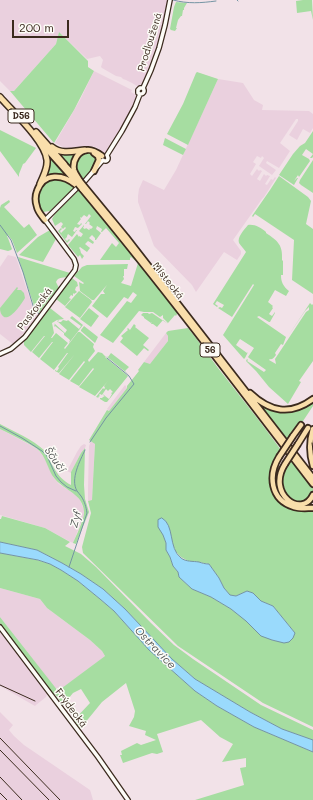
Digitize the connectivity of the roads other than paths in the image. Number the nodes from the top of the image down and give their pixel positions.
1 (170, 1) edge
2 (0, 92) edge
3 (0, 98) edge
4 (40, 138) junction
5 (88, 150) junction
6 (104, 157) junction
7 (64, 164) joint
8 (94, 171) junction
9 (40, 184) junction
10 (80, 185) junction
11 (46, 220) junction
12 (0, 354) edge
13 (240, 384) junction
14 (313, 399) edge
15 (301, 424) dead end
16 (311, 429) edge
17 (296, 462) junction
18 (313, 466) edge
19 (313, 478) edge
20 (313, 484) edge
21 (313, 489) edge
22 (313, 495) edge
23 (313, 508) edge
24 (0, 627) edge
25 (128, 800) edge

1 - 6 main road, Prodloužená
2 - 4 highway, Místecká / D56
3 - 4 highway, Místecká / D56
4 - 5 highway
4 - 7 highway, Místecká / D56
4 - 9 highway
4 - 10 highway, Místecká / 56
5 - 6 highway
5 - 8 highway
5 - 10 highway
6 - 8 main road
7 - 10 highway, Místecká / 56
8 - 10 main road
9 - 10 highway
9 - 11 highway
10 - 11 main road
10 - 13 highway, Místecká / 56
10 - 17 highway, Místecká / 56
11 - 12 main road, Paskovská
13 - 14 highway, 56
13 - 19 highway, Místecká / 56
15 - 23 highway, bridge
16 - 18 highway
16 - 22 highway, bridge
17 - 20 highway, Místecká / 56
17 - 21 highway, 56
24 - 25 main road, Frýdecká

